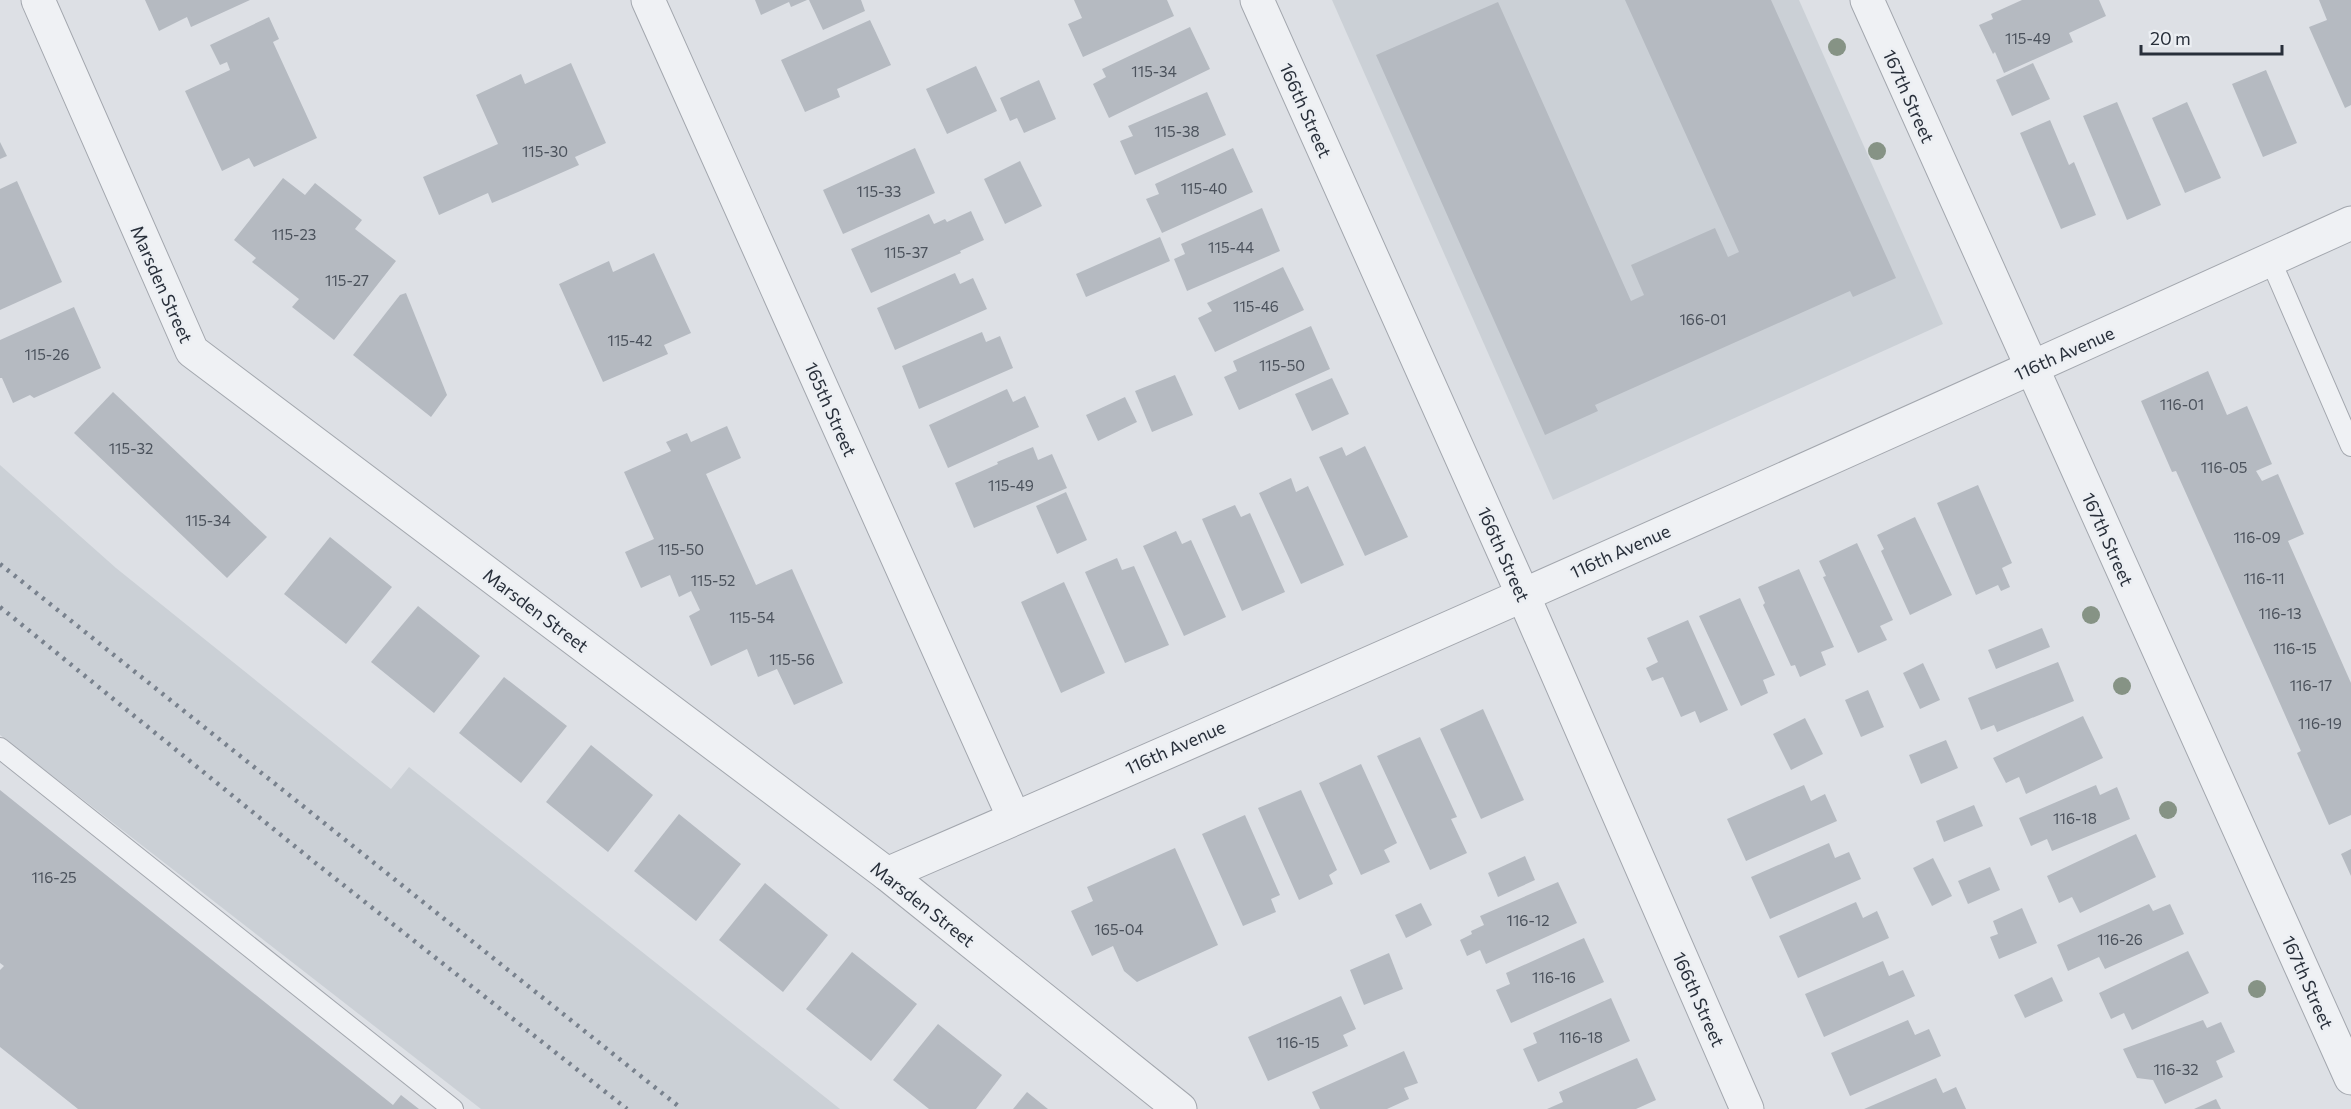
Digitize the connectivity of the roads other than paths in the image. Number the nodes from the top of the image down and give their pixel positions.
1 (38, 0) edge
2 (648, 0) edge
3 (1257, 0) edge
4 (1867, 0) edge
5 (2351, 222) edge
6 (2270, 259) junction
7 (2031, 368) junction
8 (2351, 446) edge
9 (1523, 595) junction
10 (0, 748) edge
11 (1014, 818) junction
12 (887, 874) junction
13 (2351, 1078) edge
14 (453, 1109) edge
15 (1180, 1109) edge
16 (1748, 1109) edge

1 - 12 street, Marsden Street
2 - 11 street, 165th Street
3 - 9 street, 166th Street
4 - 7 street, 167th Street
5 - 6 street, 116th Avenue
6 - 7 street, 116th Avenue
6 - 8 lane
7 - 9 street, 116th Avenue
7 - 13 street, 167th Street
9 - 11 street, 116th Avenue
9 - 16 street, 166th Street
10 - 14 lane
11 - 12 street, 116th Avenue
12 - 15 street, Marsden Street

